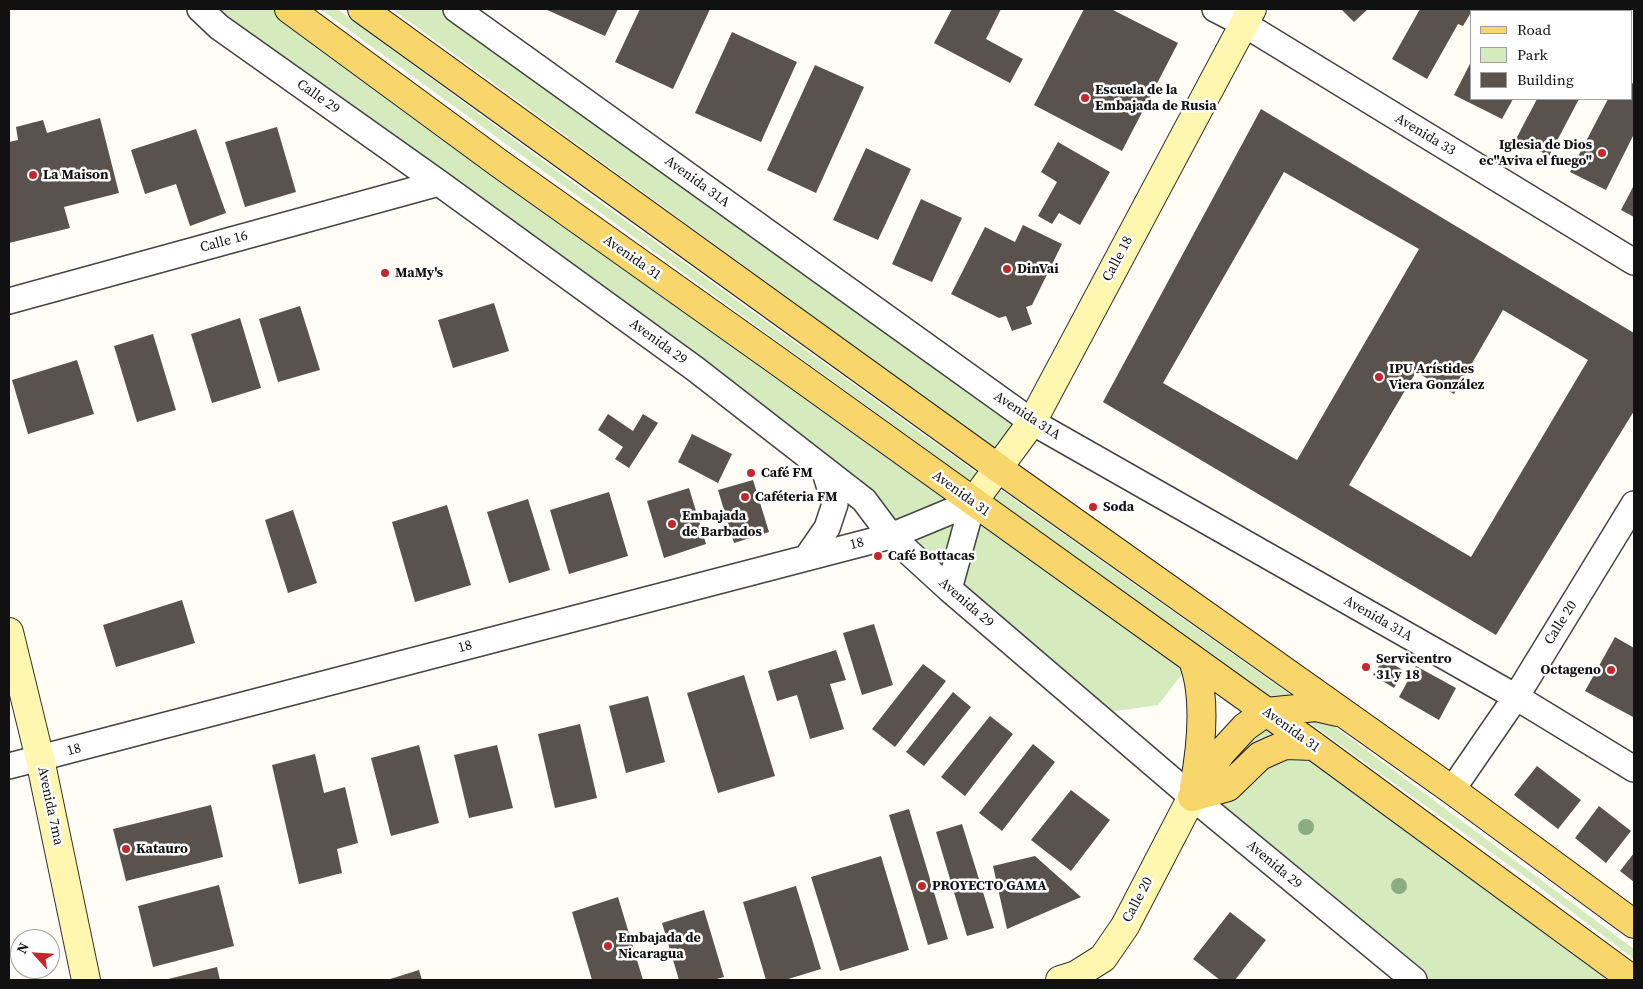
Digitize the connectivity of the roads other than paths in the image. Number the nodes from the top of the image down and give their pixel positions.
1 (200, 9) edge
2 (289, 9) edge
3 (362, 9) edge
4 (456, 9) edge
5 (1216, 9) edge
6 (1248, 16) edge
7 (439, 183) junction
8 (1634, 262) edge
9 (9, 301) edge
10 (1032, 422) junction
11 (998, 468) junction
12 (824, 469) junction
13 (973, 502) junction
14 (1634, 504) edge
15 (891, 536) junction
16 (807, 557) junction
17 (949, 589) junction
18 (9, 632) edge
19 (1193, 660) junction
20 (1516, 697) junction
21 (1266, 712) junction
22 (1342, 713) junction
23 (1314, 746) junction
24 (40, 759) junction
25 (9, 766) edge
26 (1634, 769) edge
27 (1452, 790) junction
28 (1192, 797) junction
29 (1634, 924) edge
30 (1071, 978) edge
31 (86, 980) edge
32 (1414, 980) edge
33 (1633, 980) edge

1 - 7 street, Calle 29
2 - 13 main road, Avenida 31
3 - 11 main road
4 - 10 street, Avenida 31A
5 - 6 street, Avenida 33
6 - 8 street, Avenida 33
6 - 10 street, Calle 18
7 - 9 street, Calle 16
7 - 12 street, Avenida 29
10 - 11 street, Calle 18
10 - 20 street, Avenida 31A
11 - 13 street, Calle 18
11 - 22 main road
12 - 15 street, Avenida 29
12 - 16 street
13 - 15 street
13 - 17 street, Calle 18
13 - 19 main road, Avenida 31
14 - 20 street, Calle 20
15 - 16 street, 18
15 - 17 street, Avenida 29
16 - 24 street, 18
17 - 28 street, Avenida 29
18 - 24 street, Avenida 7ma
19 - 21 main road, Avenida 31
19 - 28 main road
20 - 26 street, Avenida 31A
20 - 27 street, Calle 20
21 - 22 main road
21 - 23 main road, Avenida 31
21 - 28 main road
22 - 27 main road
23 - 28 main road
23 - 33 main road, Avenida 31
24 - 25 street
24 - 31 street, Avenida 7ma
27 - 29 main road
28 - 30 street, Calle 20
28 - 32 street, Avenida 29

